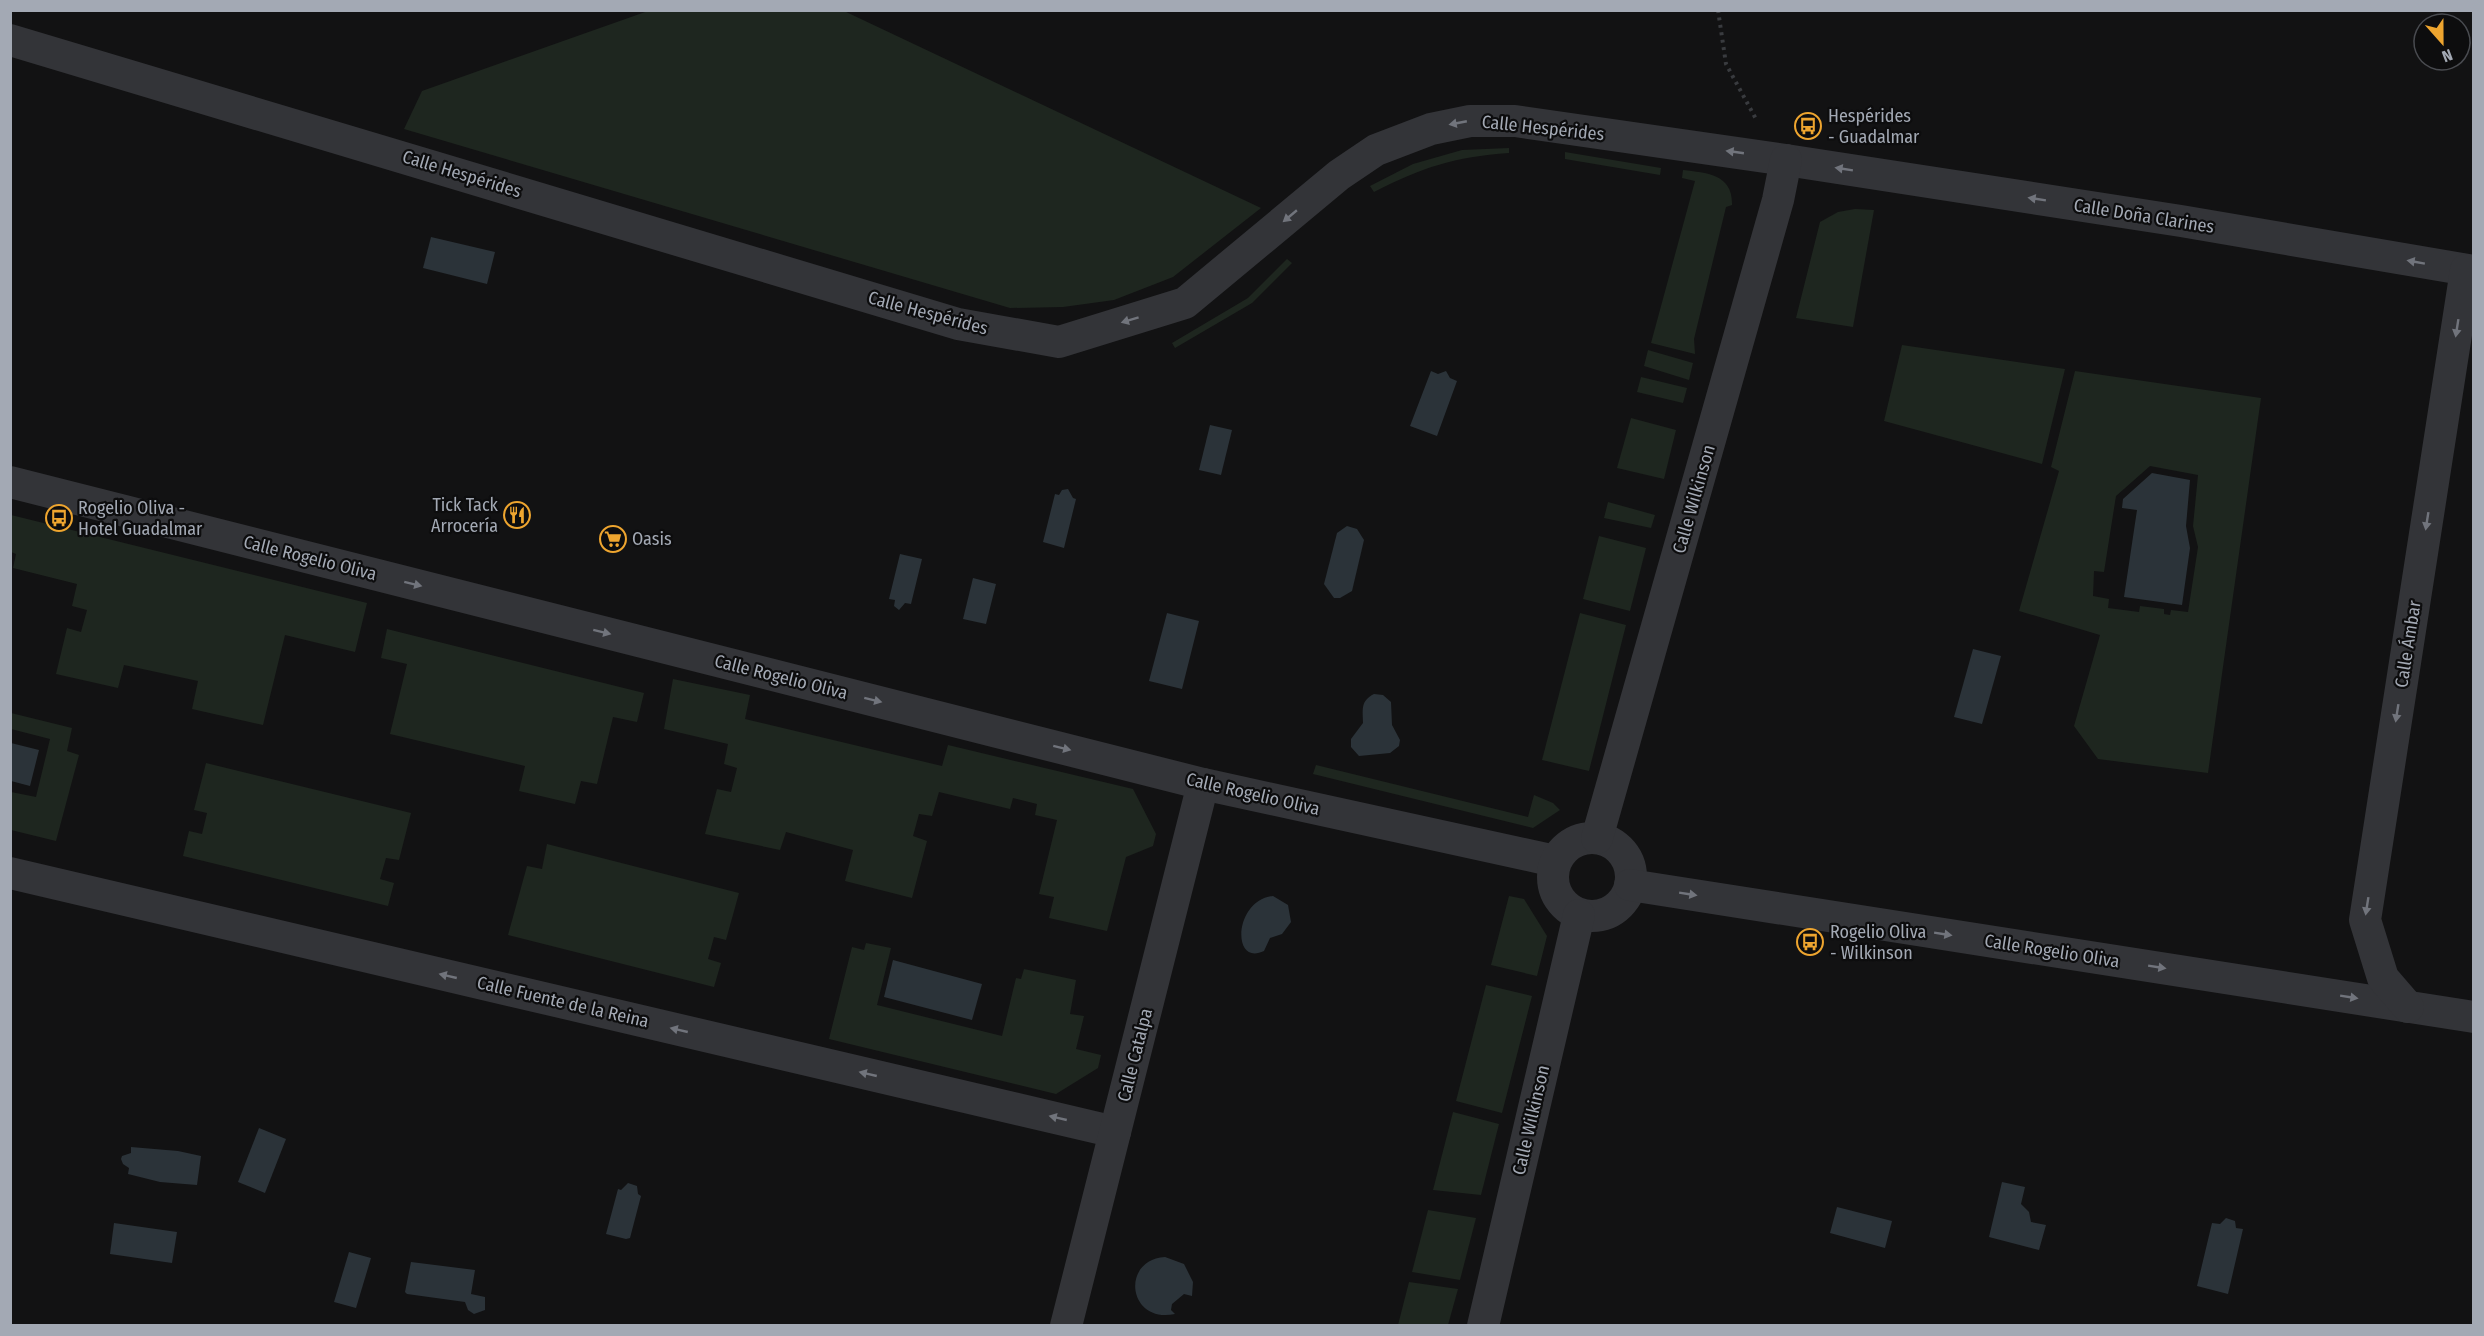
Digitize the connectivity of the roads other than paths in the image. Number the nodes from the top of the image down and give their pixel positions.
1 (10, 40) edge
2 (1800, 162) junction
3 (2470, 271) edge
4 (10, 482) edge
5 (1203, 784) junction
6 (1597, 838) junction
7 (1555, 861) junction
8 (10, 873) edge
9 (1630, 885) junction
10 (1580, 915) junction
11 (2408, 1007) junction
12 (2474, 1017) edge
13 (1115, 1132) junction
14 (1066, 1326) edge
15 (1483, 1326) edge

2 -> 1 street, Calle Hespérides
3 -> 2 street, Calle Doña Clarines
2 - 6 street, Calle Wilkinson
3 -> 11 street, Calle Ámbar
4 -> 5 street, Calle Rogelio Oliva
5 - 7 street, Calle Rogelio Oliva
5 - 13 street, Calle Catalpa
6 - 7 street
6 - 9 street
7 - 10 street
13 -> 8 street, Calle Fuente de la Reina
9 - 10 street
9 -> 11 street, Calle Rogelio Oliva
10 - 15 street, Calle Wilkinson
11 - 12 street, Calle Rogelio Oliva
13 - 14 street, Calle Catalpa

